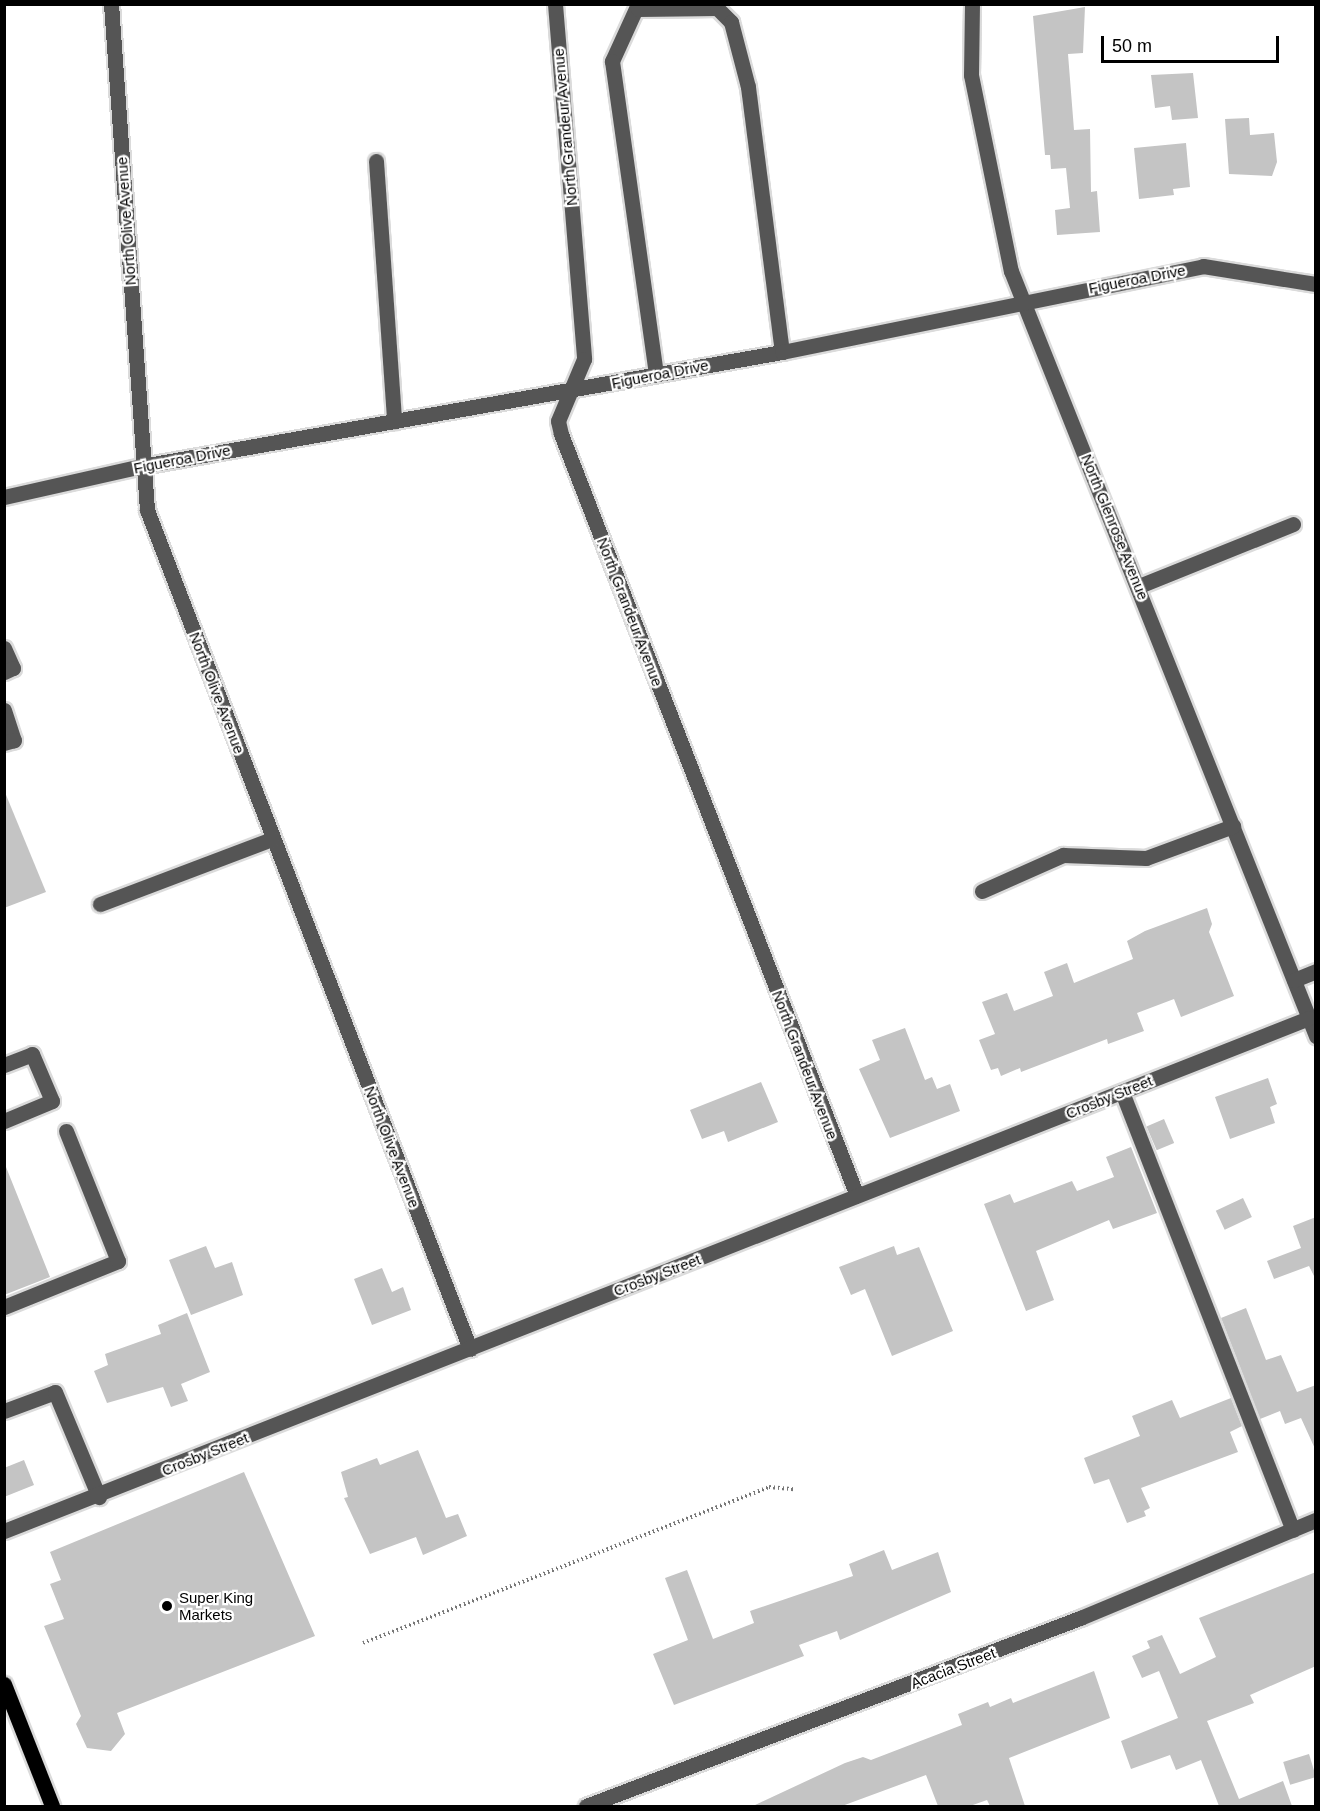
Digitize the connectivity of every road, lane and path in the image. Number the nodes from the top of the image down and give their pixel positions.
1 (111, 4) edge
2 (555, 4) edge
3 (972, 4) edge
4 (638, 7) edge
5 (376, 160) dead end
6 (1316, 284) edge
7 (1023, 300) junction
8 (782, 352) junction
9 (656, 374) junction
10 (569, 392) junction
11 (394, 421) junction
12 (142, 466) junction
13 (4, 497) edge
14 (1293, 524) dead end
15 (1140, 586) junction
16 (4, 648) edge
17 (4, 672) edge
18 (4, 710) edge
19 (4, 744) edge
20 (1233, 826) junction
21 (272, 839) junction
22 (982, 891) dead end
23 (100, 904) dead end
24 (1316, 971) edge
25 (1294, 980) junction
26 (1309, 1018) junction
27 (1316, 1036) edge
28 (4, 1065) edge
29 (1122, 1092) junction
30 (4, 1121) edge
31 (66, 1131) dead end
32 (857, 1196) junction
33 (4, 1307) edge
34 (471, 1348) junction
35 (4, 1411) edge
36 (794, 1489) dead end
37 (99, 1497) junction
38 (1316, 1520) edge
39 (1293, 1530) junction
40 (4, 1531) edge
41 (363, 1643) dead end
42 (4, 1684) edge
43 (52, 1806) edge
44 (586, 1806) edge

1 - 12 street, North Olive Avenue
2 - 10 street, North Grandeur Avenue
3 - 7 street, North Glenrose Avenue
4 - 8 street
4 - 9 street
5 - 11 street
6 - 7 street, Figueroa Drive
7 - 8 street, Figueroa Drive
7 - 15 street, North Glenrose Avenue
8 - 9 street, Figueroa Drive
9 - 10 street, Figueroa Drive
10 - 11 street, Figueroa Drive
10 - 32 street, North Grandeur Avenue
11 - 12 street, Figueroa Drive
12 - 13 street, Figueroa Drive
12 - 21 street, North Olive Avenue
14 - 15 street
15 - 20 street, North Glenrose Avenue
16 - 17 street
18 - 19 street
20 - 22 street
20 - 25 street, North Glenrose Avenue
21 - 23 street
21 - 34 street, North Olive Avenue
24 - 25 street
25 - 26 street, North Glenrose Avenue
26 - 27 street, North Glenrose Avenue
26 - 29 street, Crosby Street
28 - 30 street
29 - 32 street, Crosby Street
29 - 39 street
31 - 33 street
32 - 34 street, Crosby Street
34 - 37 street, Crosby Street
35 - 37 street
36 - 41 path
37 - 40 street, Crosby Street
38 - 39 street, Acacia Street
39 - 44 street, Acacia Street
42 - 43 main road

